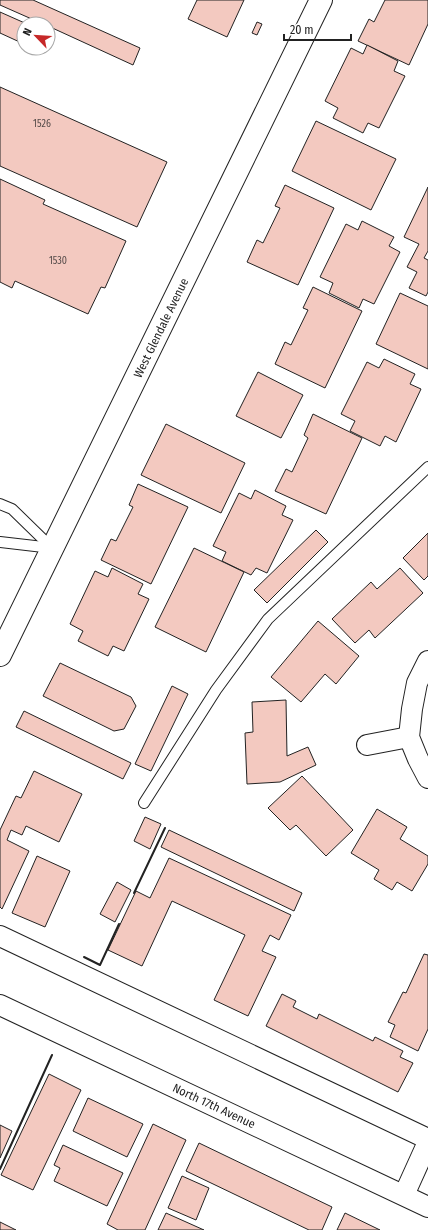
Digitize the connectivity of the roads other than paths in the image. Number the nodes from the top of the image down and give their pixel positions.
1 (321, 0) edge
2 (428, 467) edge
3 (0, 504) edge
4 (0, 542) edge
5 (52, 548) junction
6 (0, 655) edge
7 (428, 662) edge
8 (409, 737) junction
9 (367, 745) dead end
10 (428, 778) edge
11 (144, 802) dead end
12 (0, 936) edge
13 (0, 1005) edge
14 (428, 1138) edge
15 (428, 1142) edge
16 (404, 1195) junction
17 (428, 1207) edge

1 - 5 main road, West Glendale Avenue
2 - 11 lane
3 - 5 lane
4 - 5 lane
5 - 6 main road, West Glendale Avenue
7 - 8 street
8 - 9 street
8 - 10 street
12 - 14 street
13 - 16 street, North 17th Avenue
15 - 16 street
16 - 17 street, North 17th Avenue

